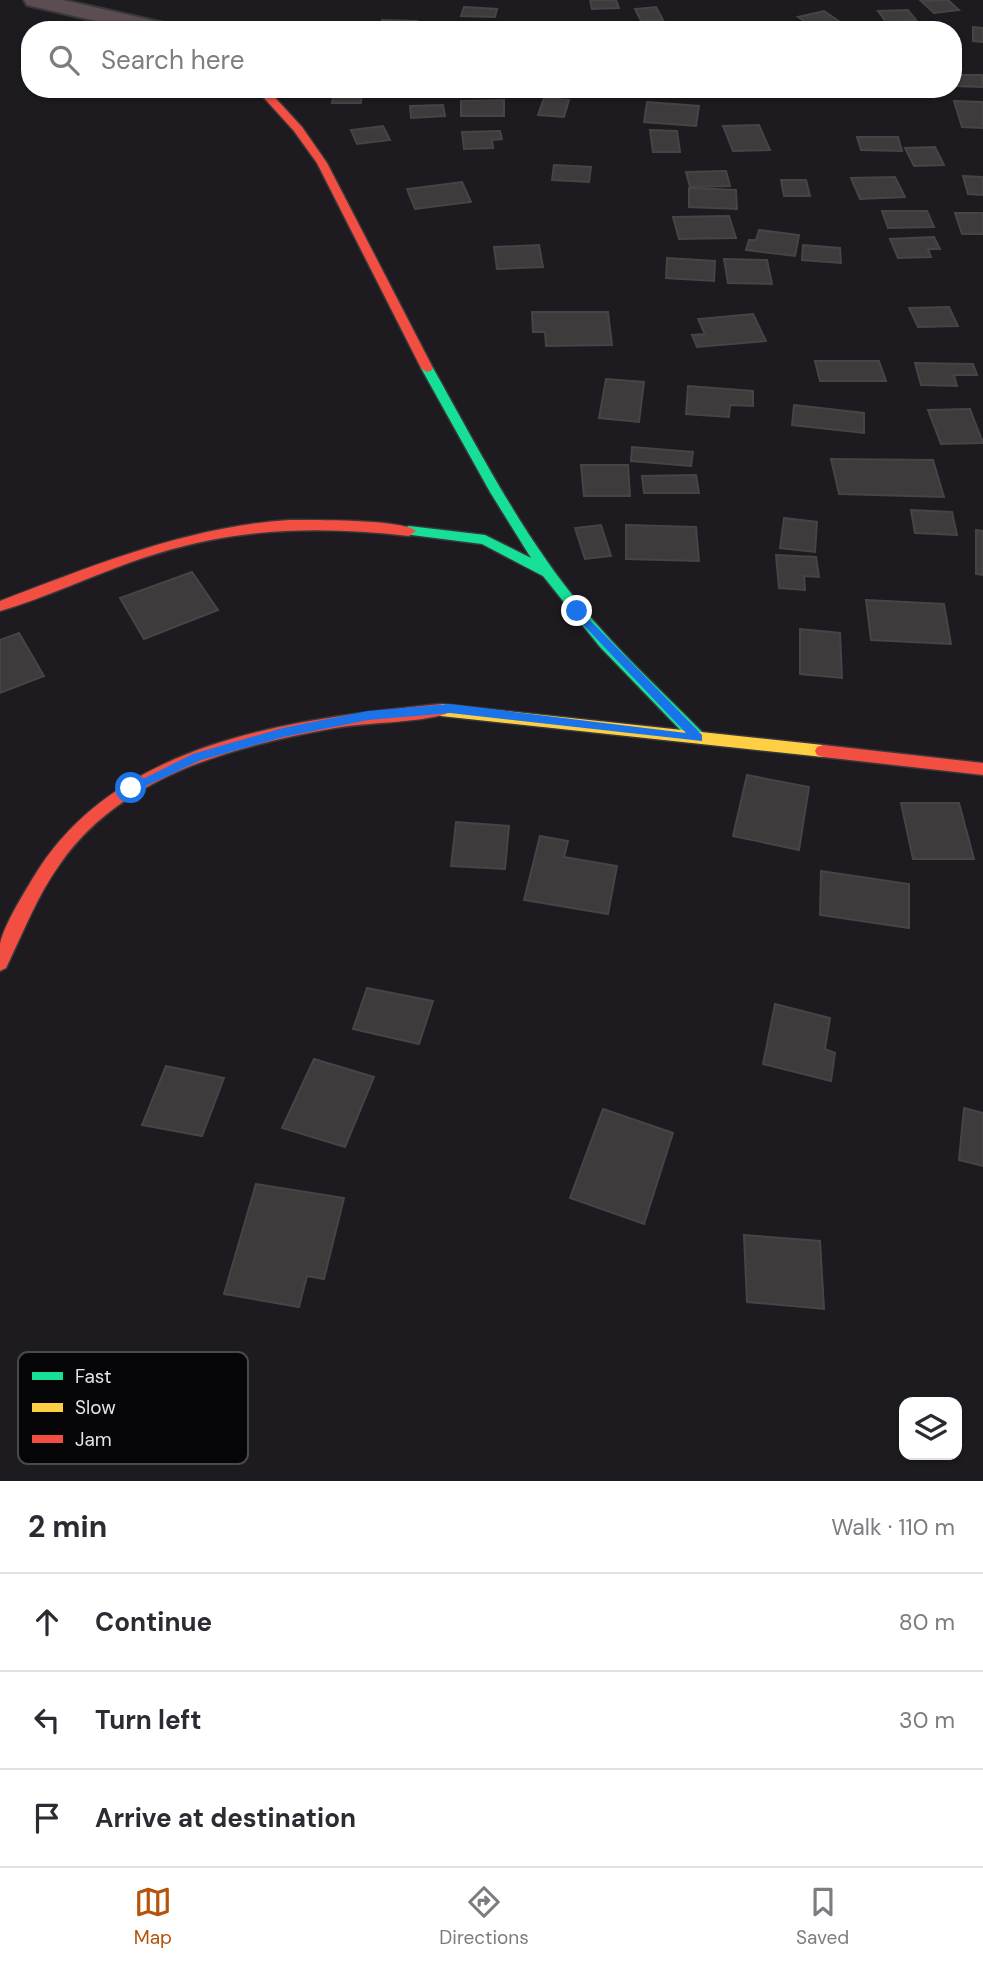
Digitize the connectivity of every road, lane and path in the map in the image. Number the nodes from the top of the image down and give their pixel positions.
1 (35, 0) edge
2 (126, 21) edge
3 (270, 98) edge
4 (549, 573) junction
5 (0, 606) edge
6 (698, 738) junction
7 (983, 769) edge
8 (0, 963) edge

1 - 2 street
3 - 4 street
4 - 5 street
4 - 6 street
6 - 7 street
6 - 8 street

